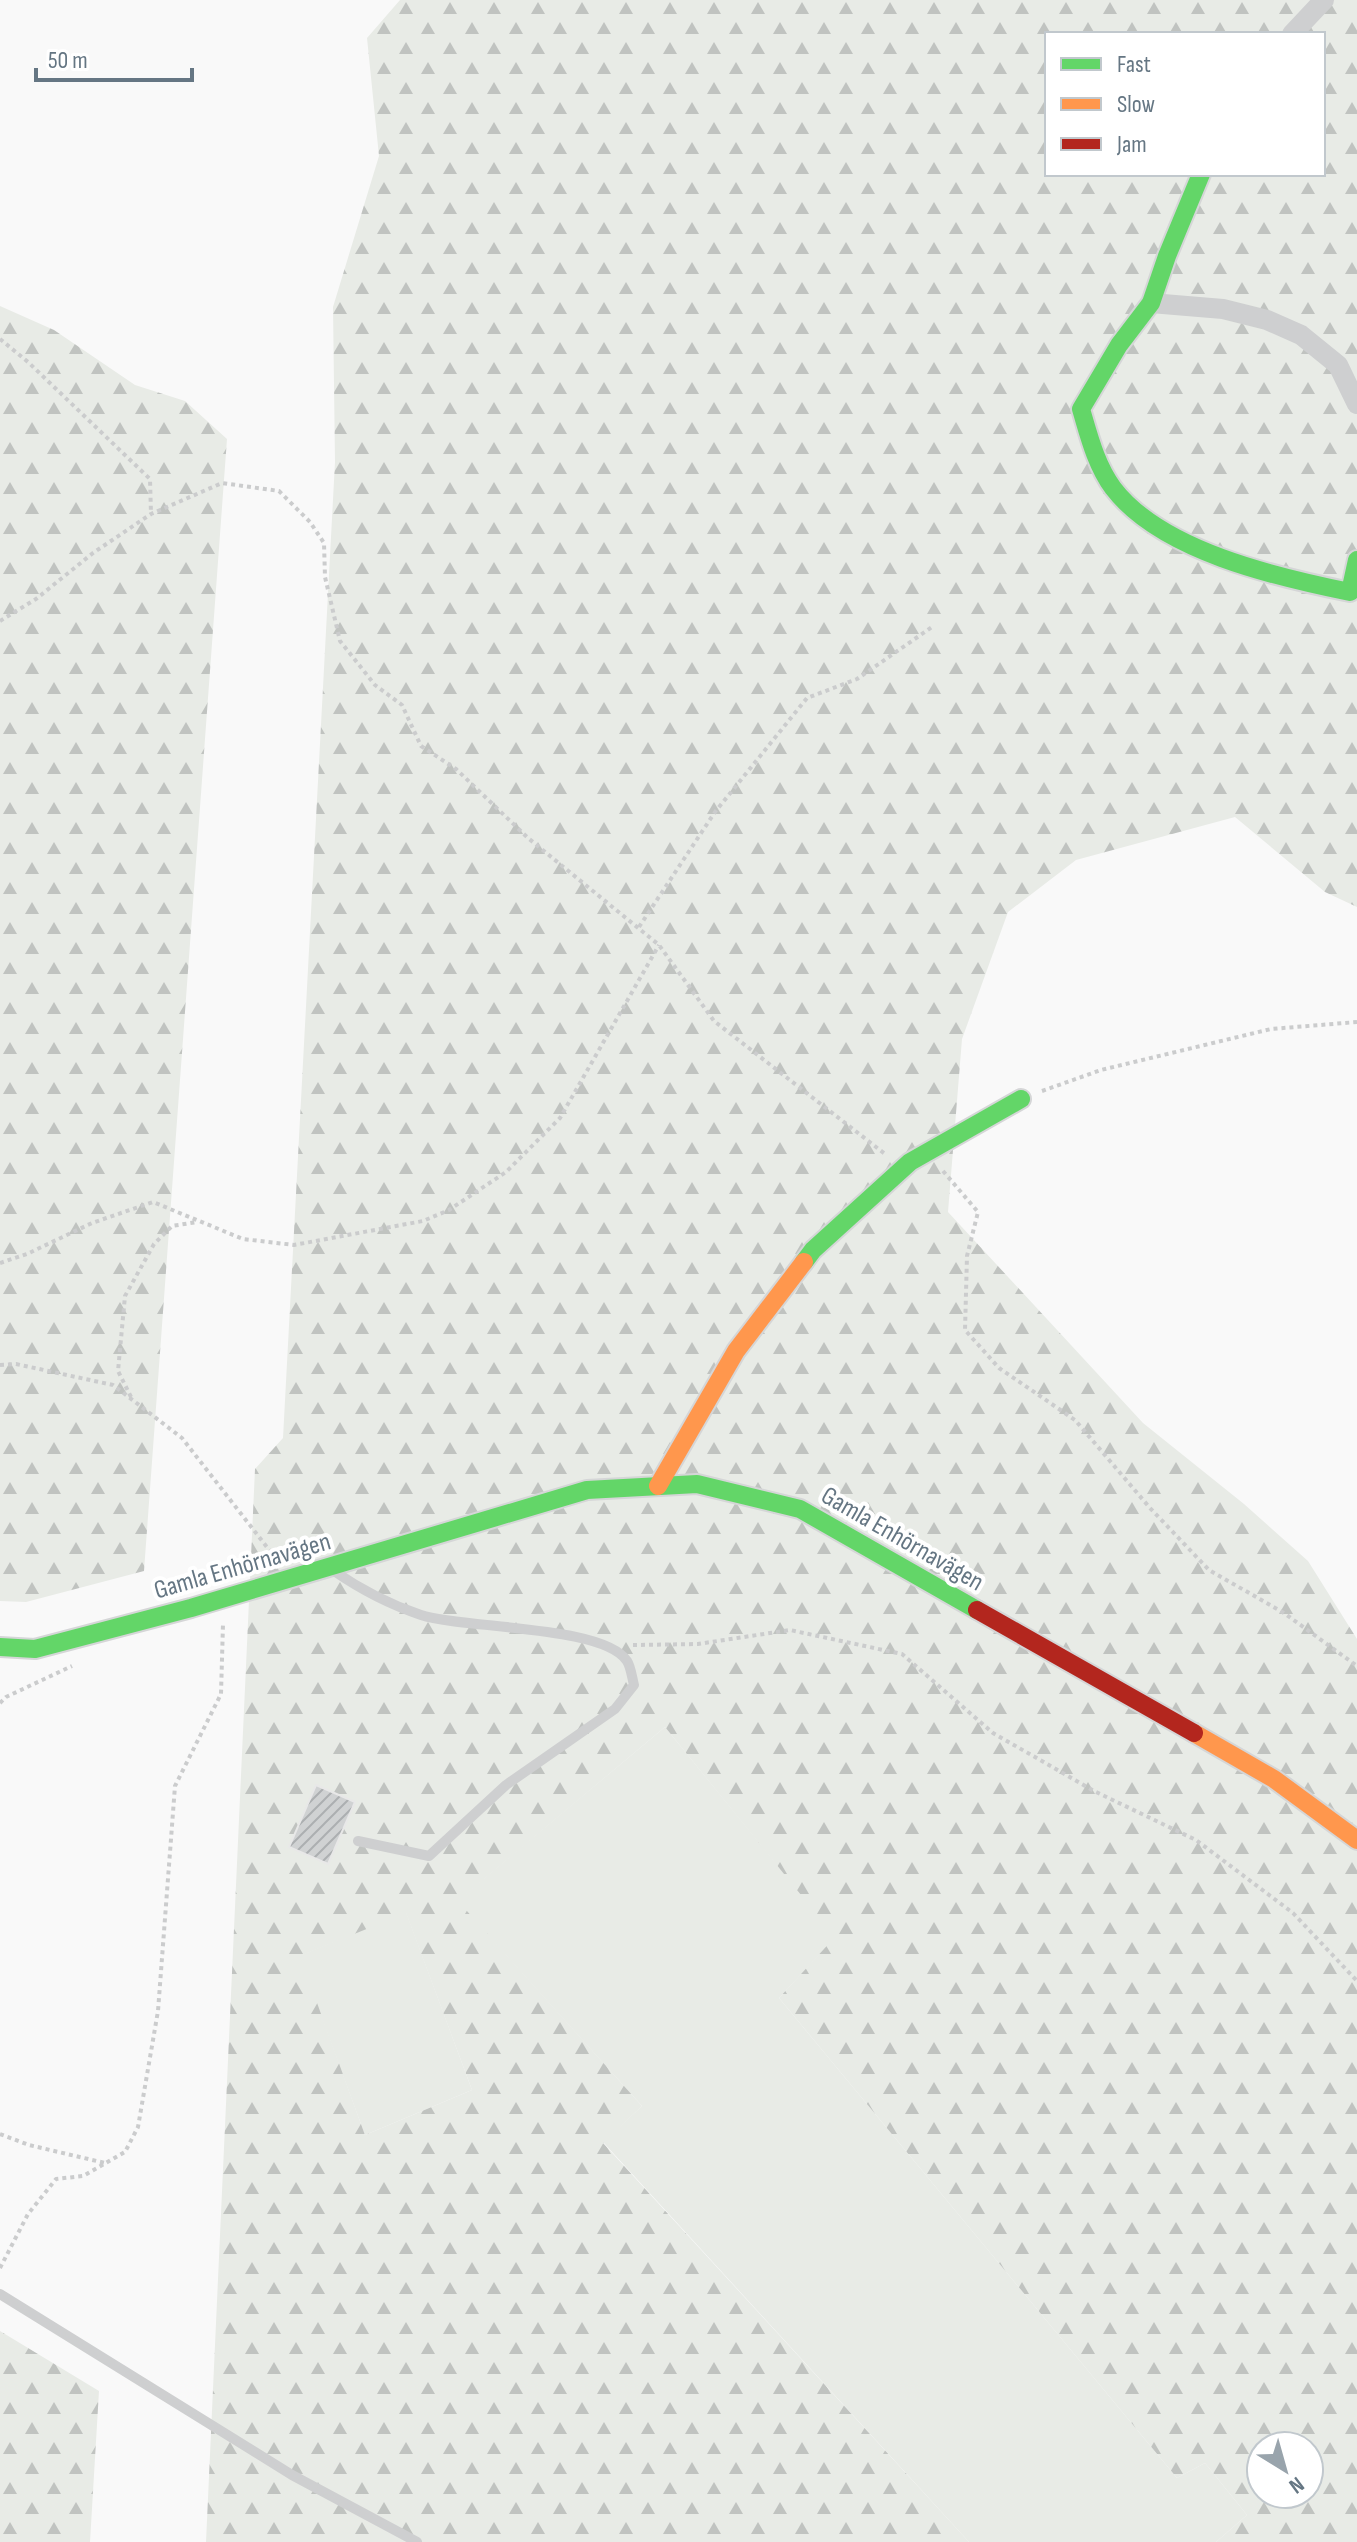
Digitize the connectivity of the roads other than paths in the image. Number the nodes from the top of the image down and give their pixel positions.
1 (1324, 0) edge
2 (1294, 32) edge
3 (1200, 176) edge
4 (1151, 303) junction
5 (1357, 404) edge
6 (1357, 560) edge
7 (1021, 1099) road end
8 (658, 1486) junction
9 (328, 1567) junction
10 (0, 1647) edge
11 (1357, 1840) edge
12 (358, 1841) dead end
13 (0, 2294) edge
14 (417, 2542) edge

1 - 2 street
3 - 4 street
4 - 5 street
4 - 6 street
7 - 8 street
8 - 9 street, Gamla Enhörnavägen
8 - 11 street, Gamla Enhörnavägen
9 - 10 street, Gamla Enhörnavägen
9 - 12 lane
13 - 14 lane

